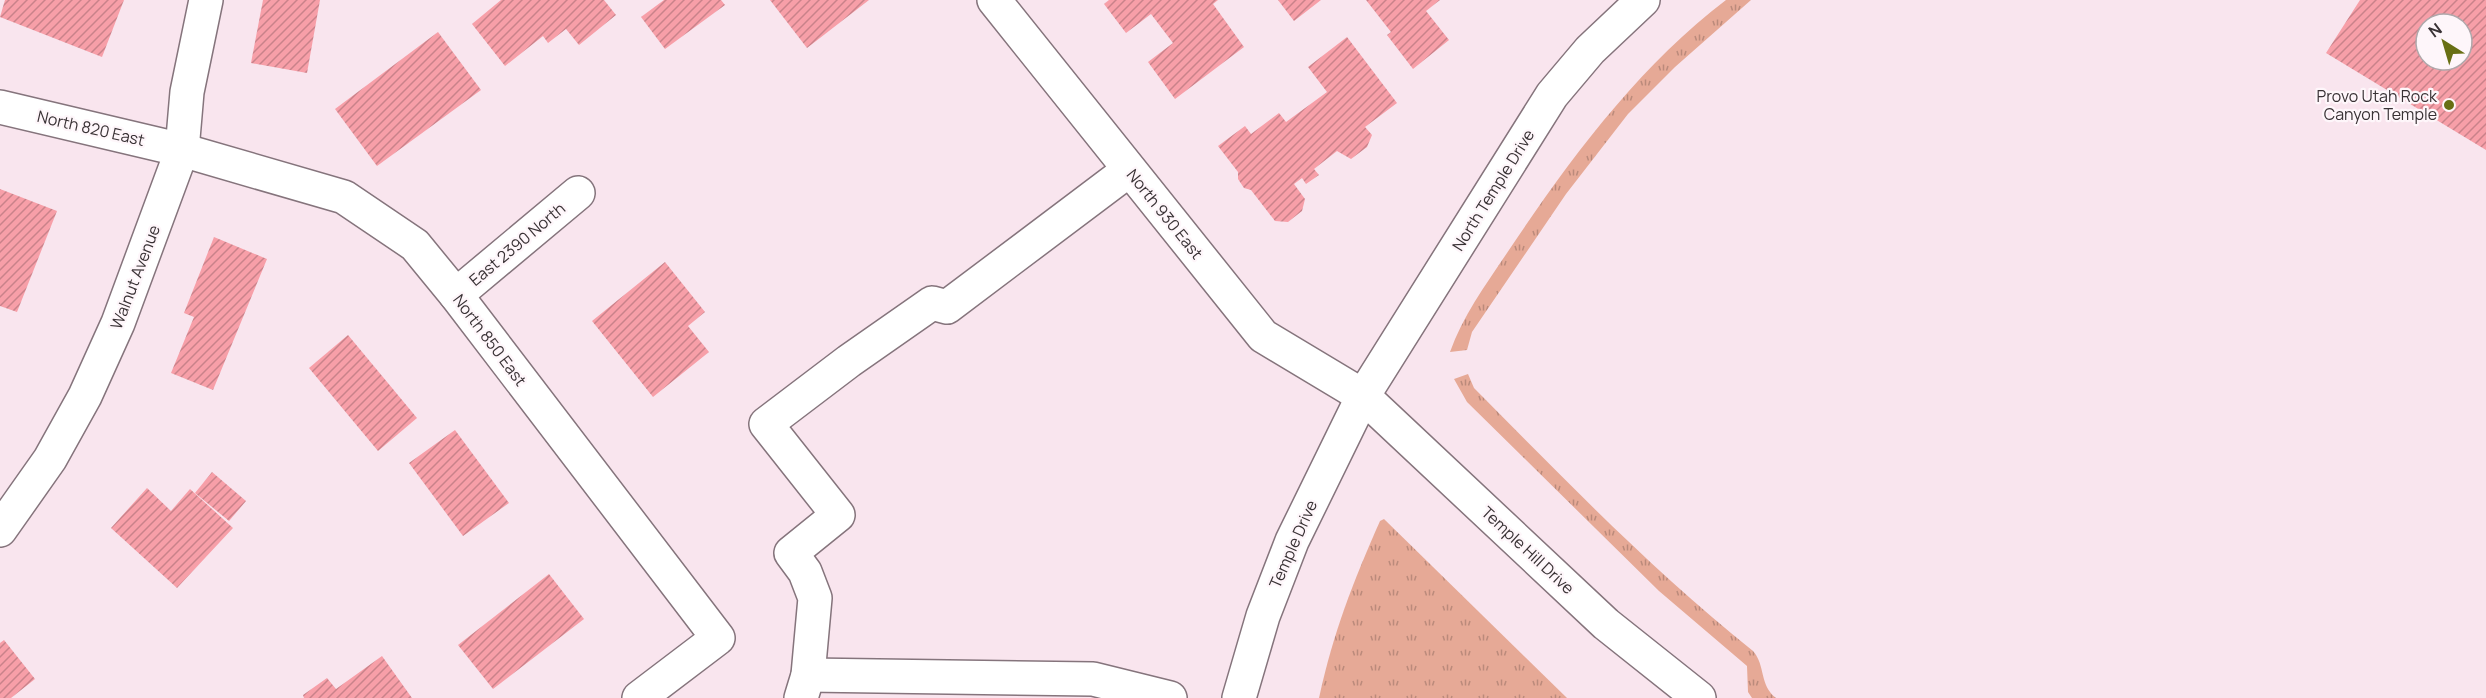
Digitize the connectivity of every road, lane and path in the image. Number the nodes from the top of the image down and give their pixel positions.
1 (206, 0) edge
2 (994, 0) edge
3 (1642, 0) edge
4 (0, 107) edge
5 (182, 150) junction
6 (1130, 170) junction
7 (578, 193) dead end
8 (456, 295) junction
9 (1363, 396) junction
10 (0, 530) edge
11 (804, 686) edge
12 (639, 698) edge
13 (1170, 698) edge
14 (1239, 698) edge
15 (1699, 698) edge

1 - 5 street, Walnut Avenue
2 - 6 street, North 930 East
3 - 9 street, North Temple Drive
4 - 5 street, North 820 East
5 - 8 street, North 850 East
5 - 10 street, Walnut Avenue
6 - 9 street, North 930 East
6 - 11 street
7 - 8 street, East 2390 North
8 - 12 street, North 850 East
9 - 14 street, Temple Drive
9 - 15 street, Temple Hill Drive
11 - 13 street

